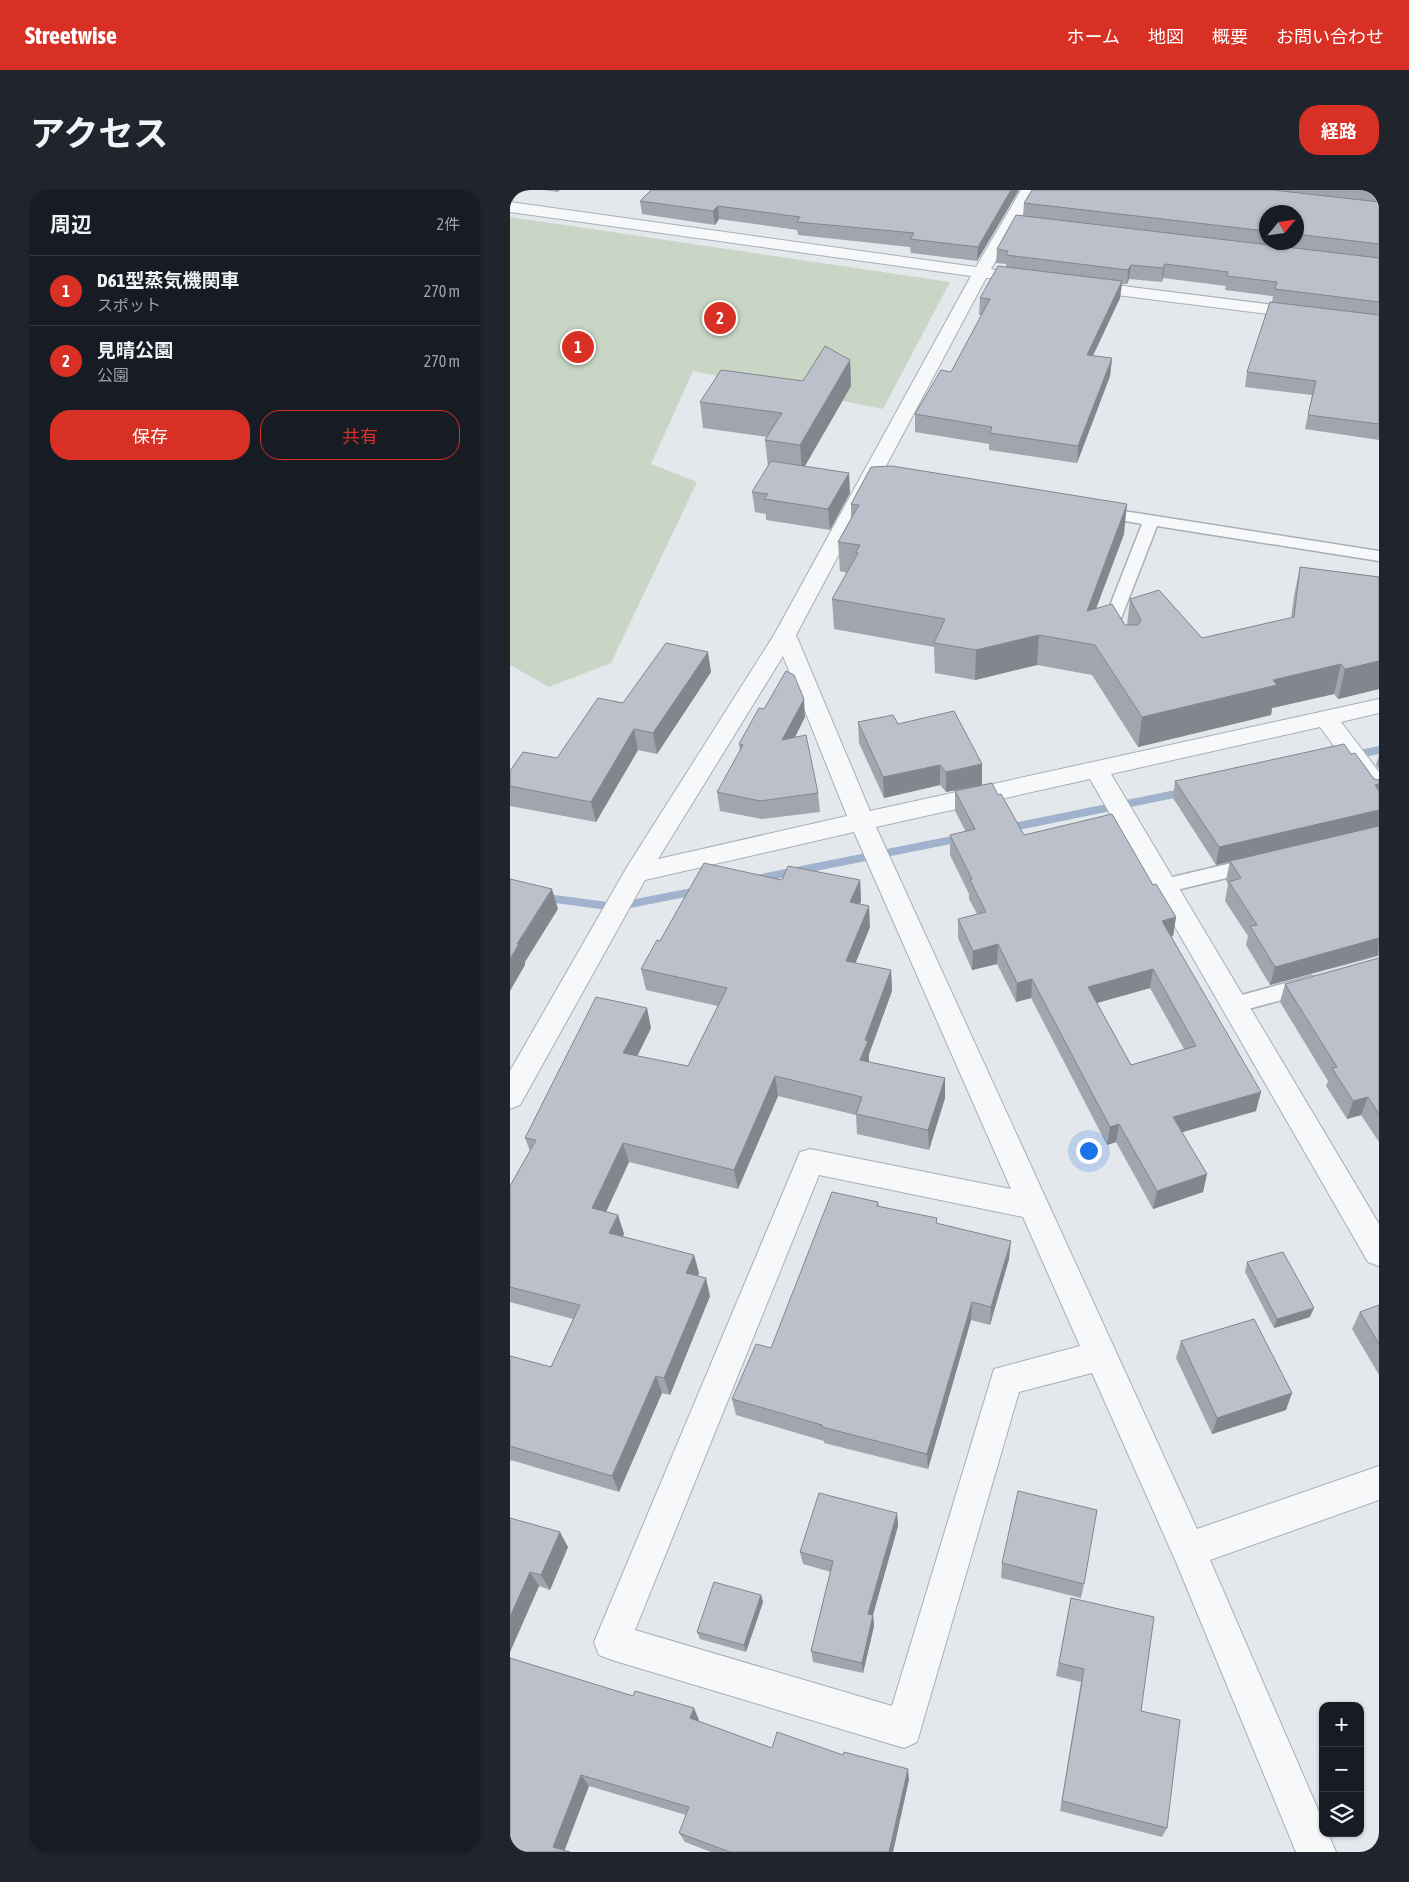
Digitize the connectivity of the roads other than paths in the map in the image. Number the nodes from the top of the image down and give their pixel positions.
1 (1029, 190) edge
2 (510, 207) edge
3 (1011, 222) junction
4 (1030, 224) edge
5 (981, 273) junction
6 (1010, 277) edge
7 (1068, 284) edge
8 (1379, 322) edge
9 (871, 476) junction
10 (890, 479) edge
11 (1084, 509) edge
12 (1151, 520) junction
13 (1379, 556) edge
14 (785, 635) junction
15 (1128, 648) edge
16 (1379, 706) edge
17 (1326, 718) junction
18 (1097, 770) junction
19 (1379, 789) edge
20 (861, 820) junction
21 (1276, 860) edge
22 (636, 872) junction
23 (1164, 886) junction
24 (1334, 978) edge
25 (1234, 1005) junction
26 (510, 1097) edge
27 (1034, 1206) junction
28 (1379, 1252) edge
29 (1102, 1356) junction
30 (1379, 1483) edge
31 (1188, 1550) junction
32 (1316, 1852) edge

1 - 3 street
2 - 5 street
3 - 4 street
3 - 5 street
5 - 6 street
5 - 9 street
7 - 8 street
9 - 10 lane
9 - 14 street
11 - 12 lane
12 - 13 lane
12 - 15 lane
14 - 20 street
14 - 22 street
16 - 17 street
17 - 18 street
17 - 19 street
18 - 20 street
18 - 23 street
20 - 22 street
20 - 27 street
21 - 23 lane
22 - 26 street
23 - 25 street
24 - 25 lane
25 - 28 street
27 - 29 street
27 - 29 street
29 - 31 street
30 - 31 street
31 - 32 street

